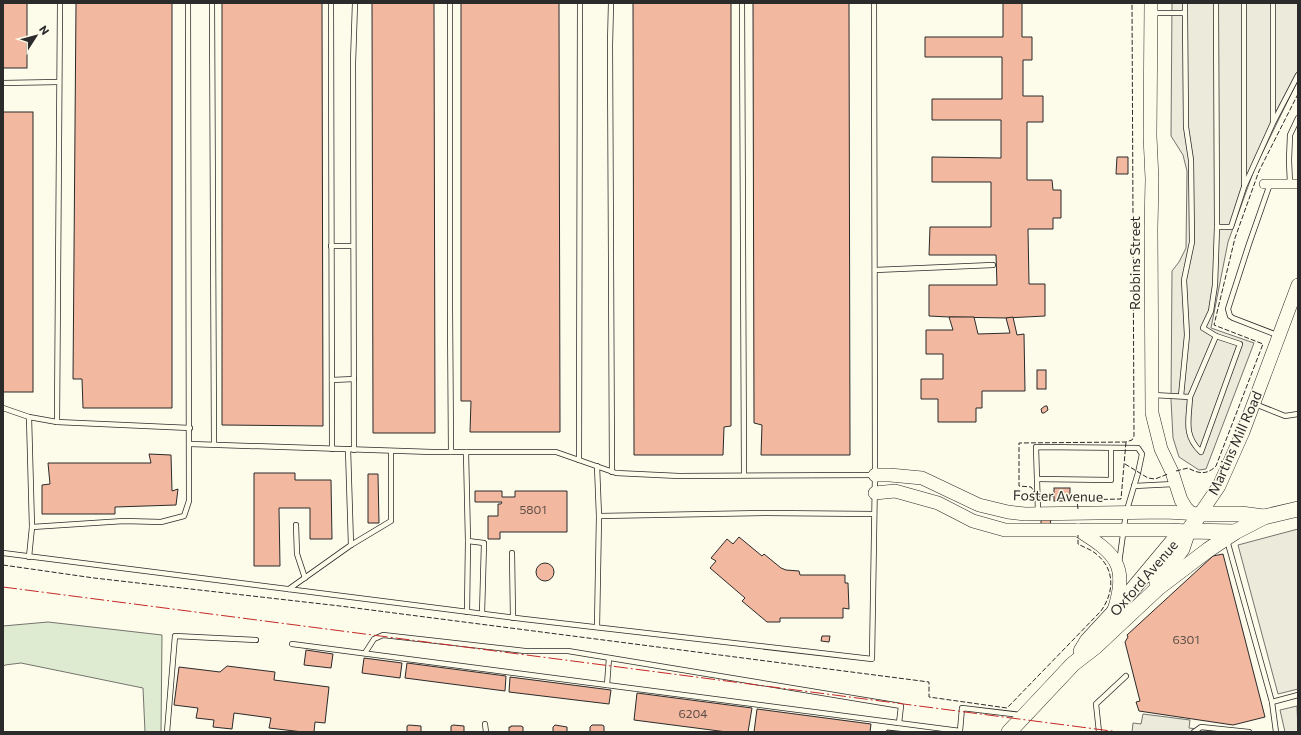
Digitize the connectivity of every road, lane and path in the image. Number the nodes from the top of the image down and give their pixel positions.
1 (60, 3) edge
2 (188, 3) edge
3 (212, 3) edge
4 (330, 3) edge
5 (355, 3) edge
6 (450, 3) edge
7 (580, 3) edge
8 (611, 3) edge
9 (742, 3) edge
10 (874, 3) edge
11 (1185, 3) edge
12 (1216, 3) edge
13 (1244, 3) edge
14 (1273, 3) edge
15 (1151, 8) edge
16 (1185, 13) junction
17 (1298, 75) edge
18 (59, 82) junction
19 (3, 83) edge
20 (1298, 118) edge
21 (1273, 123) junction
22 (1267, 184) joint
23 (1294, 184) edge
24 (1244, 187) junction
25 (1217, 227) junction
26 (331, 246) junction
27 (353, 246) junction
28 (994, 265) dead end
29 (875, 270) junction
30 (1298, 284) edge
31 (1216, 336) junction
32 (1279, 336) junction
33 (354, 379) junction
34 (332, 380) junction
35 (1152, 395) junction
36 (1181, 396) junction
37 (1190, 398) junction
38 (1254, 403) junction
39 (3, 408) edge
40 (1298, 414) edge
41 (29, 417) junction
42 (57, 422) junction
43 (190, 428) junction
44 (190, 444) junction
45 (214, 444) junction
46 (1111, 448) junction
47 (332, 449) junction
48 (351, 450) junction
49 (392, 451) junction
50 (451, 452) junction
51 (466, 452) junction
52 (579, 460) junction
53 (597, 466) junction
54 (612, 472) junction
55 (744, 475) junction
56 (875, 475) junction
57 (1174, 478) junction
58 (1038, 480) junction
59 (1134, 486) junction
60 (875, 492) junction
61 (1298, 509) edge
62 (1038, 513) junction
63 (1126, 513) junction
64 (874, 514) junction
65 (1196, 514) junction
66 (599, 516) junction
67 (1264, 517) junction
68 (296, 525) dead end
69 (32, 527) junction
70 (1078, 530) junction
71 (1124, 530) junction
72 (1188, 531) junction
73 (1230, 534) junction
74 (468, 541) junction
75 (351, 545) junction
76 (512, 553) dead end
77 (3, 554) edge
78 (29, 557) junction
79 (1119, 568) junction
80 (305, 578) junction
81 (289, 589) junction
82 (1135, 608) junction
83 (467, 612) junction
84 (482, 614) junction
85 (1112, 614) junction
86 (513, 618) junction
87 (597, 628) junction
88 (256, 640) dead end
89 (292, 644) dead end
90 (365, 653) junction
91 (609, 658) junction
92 (1073, 664) junction
93 (1126, 676) dead end
94 (607, 685) junction
95 (1298, 695) edge
96 (1272, 702) junction
97 (1024, 716) junction
98 (899, 723) junction
99 (485, 724) dead end
100 (167, 732) edge
101 (486, 732) edge
102 (1010, 732) edge
103 (1099, 732) edge
104 (1194, 732) edge
105 (1249, 732) edge
106 (1276, 732) edge

1 - 18 lane
2 - 43 lane
3 - 45 lane
4 - 26 lane
5 - 27 lane
6 - 50 lane
7 - 52 lane
8 - 54 lane
9 - 55 lane
10 - 29 lane
11 - 16 lane
12 - 25 lane
13 - 24 lane
14 - 21 lane
15 - 16 lane
15 - 35 street, Robbins Street
16 - 36 lane
17 - 21 lane
18 - 19 lane
18 - 42 lane
20 - 23 lane
21 - 24 lane
22 - 23 street
22 - 32 lane
24 - 25 lane
25 - 31 lane
26 - 27 lane
26 - 34 lane
27 - 33 lane
28 - 29 lane
29 - 56 lane
30 - 32 street, Martins Mill Road
31 - 37 lane
31 - 37 lane
32 - 38 street, Martins Mill Road
33 - 34 lane
33 - 48 lane
34 - 47 lane
35 - 36 lane
35 - 57 street, Robbins Street
36 - 37 lane
38 - 40 lane
38 - 65 street, Martins Mill Road
39 - 41 lane
41 - 42 lane
41 - 69 lane
42 - 43 lane
43 - 44 lane
44 - 45 lane
44 - 69 lane
45 - 47 lane
46 - 58 lane
46 - 58 lane
46 - 59 lane
47 - 48 lane
48 - 49 lane
48 - 75 lane
49 - 50 lane
49 - 75 lane
50 - 51 lane
51 - 52 lane
51 - 74 lane
52 - 53 lane
53 - 54 lane
53 - 66 lane
54 - 55 lane
55 - 56 lane
56 - 60 lane
56 - 62 street, Foster Avenue
57 - 59 lane
57 - 65 street, Robbins Street
58 - 62 lane
59 - 63 lane
60 - 64 lane
60 - 70 street
61 - 67 main road, Oxford Avenue
62 - 63 street, Foster Avenue
63 - 65 street, Foster Avenue
63 - 71 lane
64 - 66 lane
64 - 87 lane
65 - 67 main road, Oxford Avenue
65 - 72 main road, Martins Mill Road
66 - 87 lane
67 - 73 main road, Oxford Avenue
68 - 80 lane
69 - 78 lane
70 - 71 street
70 - 79 street
71 - 72 street
71 - 79 lane
72 - 73 main road, Oxford Avenue
72 - 82 main road, Martins Mill Road
72 - 85 main road, Oxford Avenue
73 - 82 main road, Oxford Avenue
73 - 96 lane
74 - 83 lane
74 - 84 lane
75 - 80 lane
76 - 86 lane
77 - 78 lane
78 - 81 lane
79 - 85 street
80 - 81 lane
81 - 83 lane
82 - 92 main road, Oxford Avenue
83 - 84 lane
84 - 86 lane
85 - 92 main road, Oxford Avenue
86 - 87 lane
88 - 100 lane
89 - 90 lane
90 - 91 lane
90 - 94 lane
91 - 94 lane
91 - 98 lane
92 - 97 main road, Oxford Avenue
93 - 103 lane
94 - 98 lane
95 - 96 lane
96 - 106 lane
97 - 98 lane
97 - 102 main road, Oxford Avenue
99 - 101 lane
104 - 105 lane

